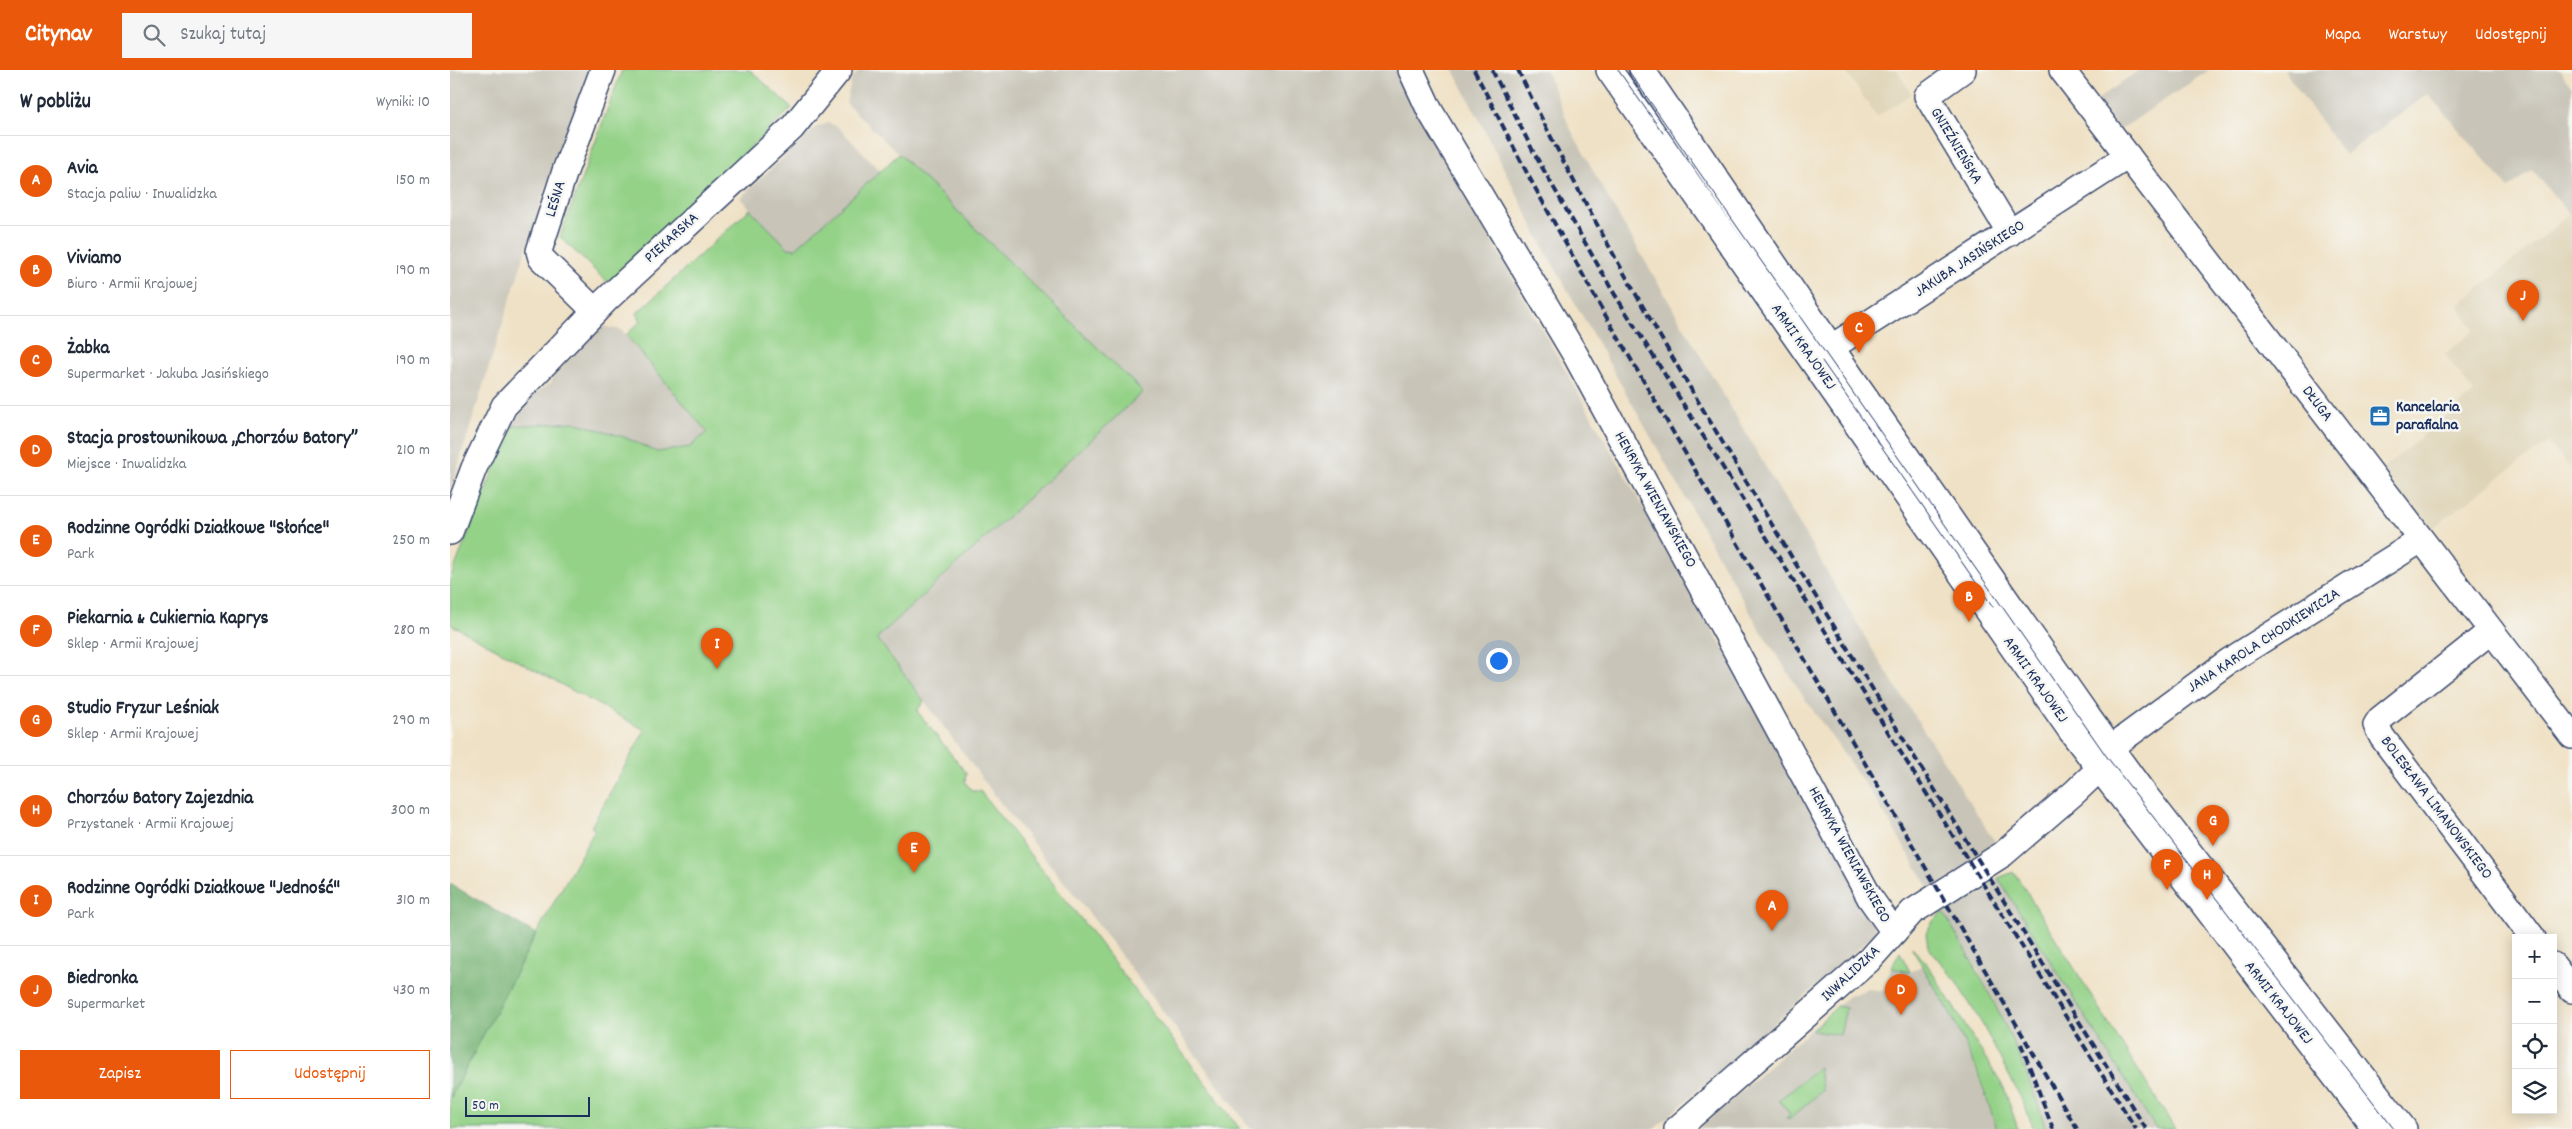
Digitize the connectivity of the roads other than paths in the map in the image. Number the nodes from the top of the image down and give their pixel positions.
1 (602, 70) edge
2 (838, 70) edge
3 (1411, 70) edge
4 (1609, 70) edge
5 (1642, 70) edge
6 (1963, 70) edge
7 (2062, 70) edge
8 (2128, 156) junction
9 (2010, 233) junction
10 (595, 311) junction
11 (1821, 354) junction
12 (450, 532) edge
13 (2422, 540) junction
14 (2491, 632) junction
15 (2572, 736) edge
16 (2106, 759) junction
17 (1894, 932) junction
18 (2530, 934) edge
19 (2557, 970) edge
20 (2572, 990) edge
21 (1677, 1129) edge
22 (2375, 1129) edge
23 (2404, 1129) edge

1 - 10 street, LEŚNA
2 - 10 street, PIEKARSKA
3 - 17 street, HENRYKA WIENIAWSKIEGO
4 - 11 street, ARMII KRAJOWEJ
5 - 11 street, ARMII KRAJOWEJ
6 - 9 street, GNIEŹNIEŃSKA
7 - 8 street, DŁUGA
8 - 9 street, JAKUBA JASIŃSKIEGO
8 - 13 street, DŁUGA
9 - 11 street, JAKUBA JASIŃSKIEGO
10 - 12 street, PIEKARSKA
11 - 16 street, ARMII KRAJOWEJ
13 - 14 street, DŁUGA
13 - 16 street, JANA KAROLA CHODKIEWICZA
14 - 15 street, DŁUGA
14 - 18 street, BOLESŁAWA LIMANOWSKIEGO
16 - 17 street, INWALIDZKA
16 - 22 street, ARMII KRAJOWEJ
16 - 23 street, ARMII KRAJOWEJ
17 - 21 street, INWALIDZKA
19 - 20 street

